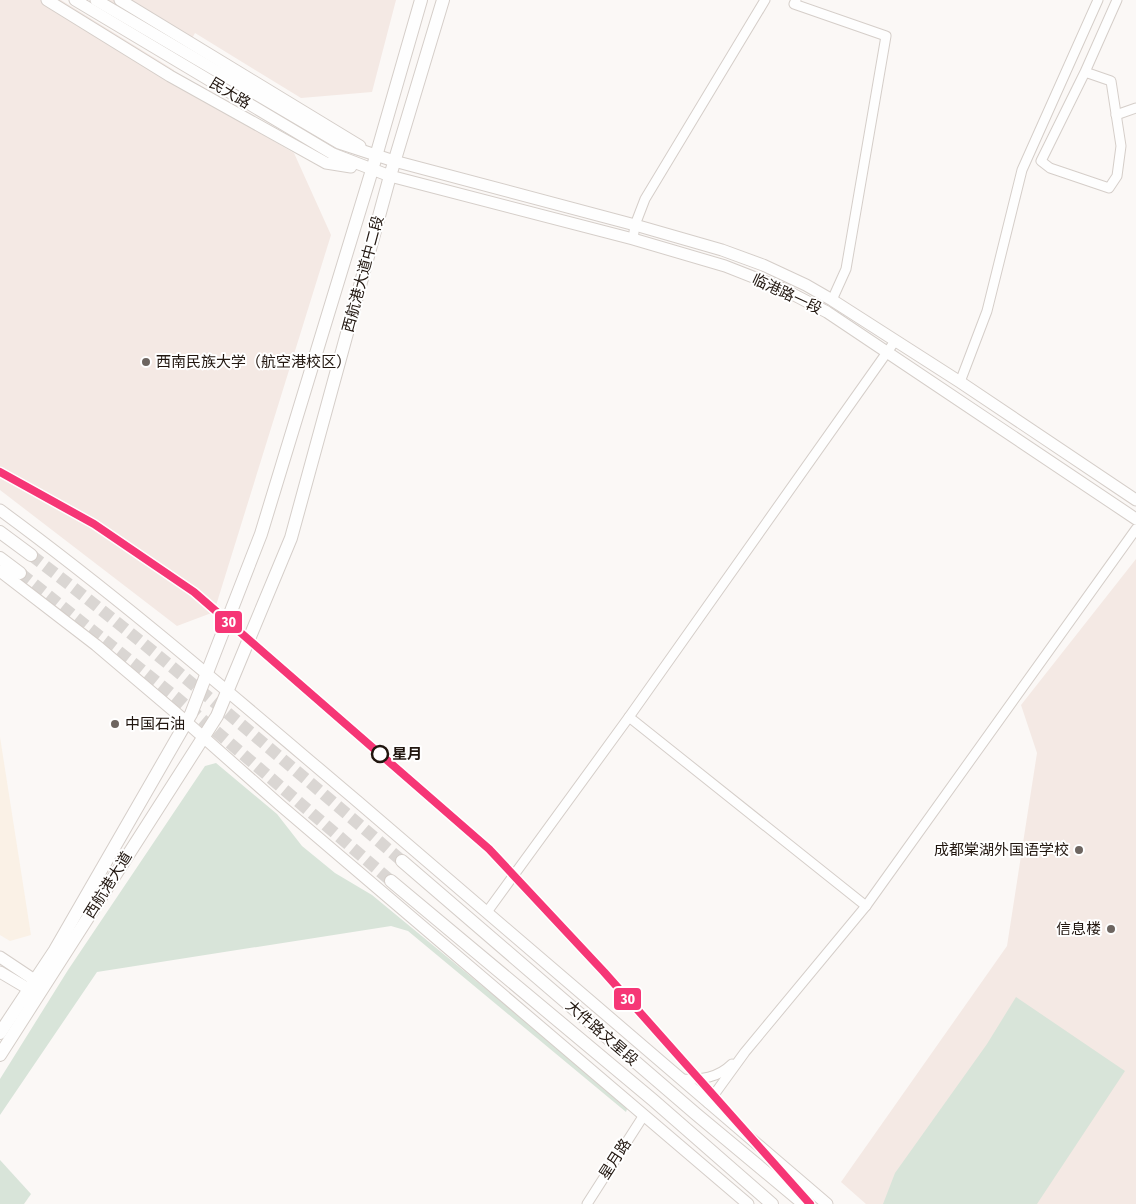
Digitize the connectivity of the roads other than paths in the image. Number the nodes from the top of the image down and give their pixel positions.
1 (47, 0) edge
2 (75, 0) edge
3 (96, 0) edge
4 (120, 0) edge
5 (421, 0) edge
6 (443, 0) edge
7 (764, 0) edge
8 (796, 0) edge
9 (1098, 0) edge
10 (1117, 0) edge
11 (1085, 72) junction
12 (1136, 108) edge
13 (1116, 115) junction
14 (376, 156) junction
15 (394, 161) junction
16 (372, 170) junction
17 (390, 176) junction
18 (636, 225) junction
19 (633, 239) junction
20 (832, 300) junction
21 (895, 341) junction
22 (887, 354) junction
23 (960, 382) junction
24 (1136, 500) edge
25 (0, 510) edge
26 (1136, 519) edge
27 (1136, 529) edge
28 (0, 532) edge
29 (31, 555) tunnel mouth
30 (0, 558) edge
31 (0, 571) edge
32 (20, 572) tunnel mouth
33 (207, 674) junction
34 (228, 691) junction
35 (218, 716) joint
36 (629, 717) junction
37 (187, 722) junction
38 (204, 737) junction
39 (402, 861) tunnel mouth
40 (390, 881) tunnel mouth
41 (866, 906) junction
42 (487, 912) junction
43 (0, 957) edge
44 (0, 972) edge
45 (37, 987) junction
46 (0, 1033) edge
47 (745, 1052) junction
48 (0, 1055) edge
49 (681, 1079) junction
50 (708, 1103) junction
51 (644, 1115) junction
52 (587, 1204) edge
53 (748, 1204) edge
54 (772, 1204) edge
55 (804, 1204) edge
56 (827, 1204) edge

1 - 16 street
2 - 16 street, 民大路
3 - 14 street, 民大路
4 - 14 street
5 - 14 main road
6 - 15 main road, 西航港大道中二段
7 - 18 street
8 - 20 street
9 - 23 street
10 - 11 street
11 - 13 street
11 - 13 street
12 - 13 street
14 - 15 street, 民大路
14 - 16 main road
15 - 17 main road, 西航港大道中二段
15 - 18 street, 临港路一段
16 - 17 street, 民大路
16 - 33 main road
17 - 19 street, 临港路一段
17 - 34 main road, 西航港大道中二段
18 - 19 street
18 - 20 street, 临港路一段
19 - 22 street, 临港路一段
20 - 21 street, 临港路一段
21 - 22 street
21 - 23 street, 临港路一段
22 - 26 street, 临港路一段
22 - 36 street
23 - 24 street, 临港路一段
25 - 33 street
27 - 41 street
28 - 29 main road
30 - 32 main road
31 - 37 street
33 - 34 street
33 - 37 main road
34 - 35 main road, 西航港大道中二段
34 - 42 street
35 - 38 main road, 西航港大道
36 - 41 street
36 - 42 street
37 - 38 street
37 - 45 main road
38 - 45 main road, 西航港大道
38 - 51 street
39 - 55 main road, 大件路文星段
40 - 54 main road, 大件路文星段
41 - 47 street
42 - 49 street
43 - 45 street
44 - 45 street
45 - 46 main road
45 - 48 main road, 西航港大道
47 - 49 street
47 - 50 street
49 - 50 street
50 - 56 street
51 - 52 street, 星月路
51 - 53 street

